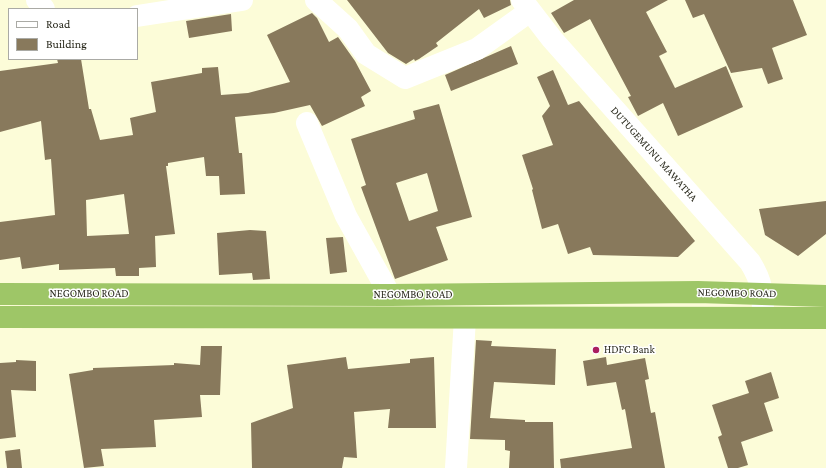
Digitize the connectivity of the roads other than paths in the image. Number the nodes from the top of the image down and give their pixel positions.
1 (37, 0) edge
2 (242, 0) edge
3 (316, 0) edge
4 (526, 6) edge
5 (43, 8) edge
6 (138, 16) edge
7 (307, 123) dead end
8 (763, 293) junction
9 (0, 294) edge
10 (390, 295) junction
11 (826, 296) edge
12 (0, 317) edge
13 (763, 317) junction
14 (465, 318) junction
15 (826, 318) edge
16 (456, 468) edge

1 - 5 street
2 - 6 street
3 - 4 street
4 - 8 street, DUTUGEMUNU MAWATHA
7 - 10 street
8 - 10 highway, NEGOMBO ROAD
8 - 11 highway, NEGOMBO ROAD
8 - 13 street, DUTUGEMUNU MAWATHA
9 - 10 highway, NEGOMBO ROAD
12 - 14 highway, NEGOMBO ROAD
13 - 14 highway, NEGOMBO ROAD
13 - 15 highway, NEGOMBO ROAD
14 - 16 street

